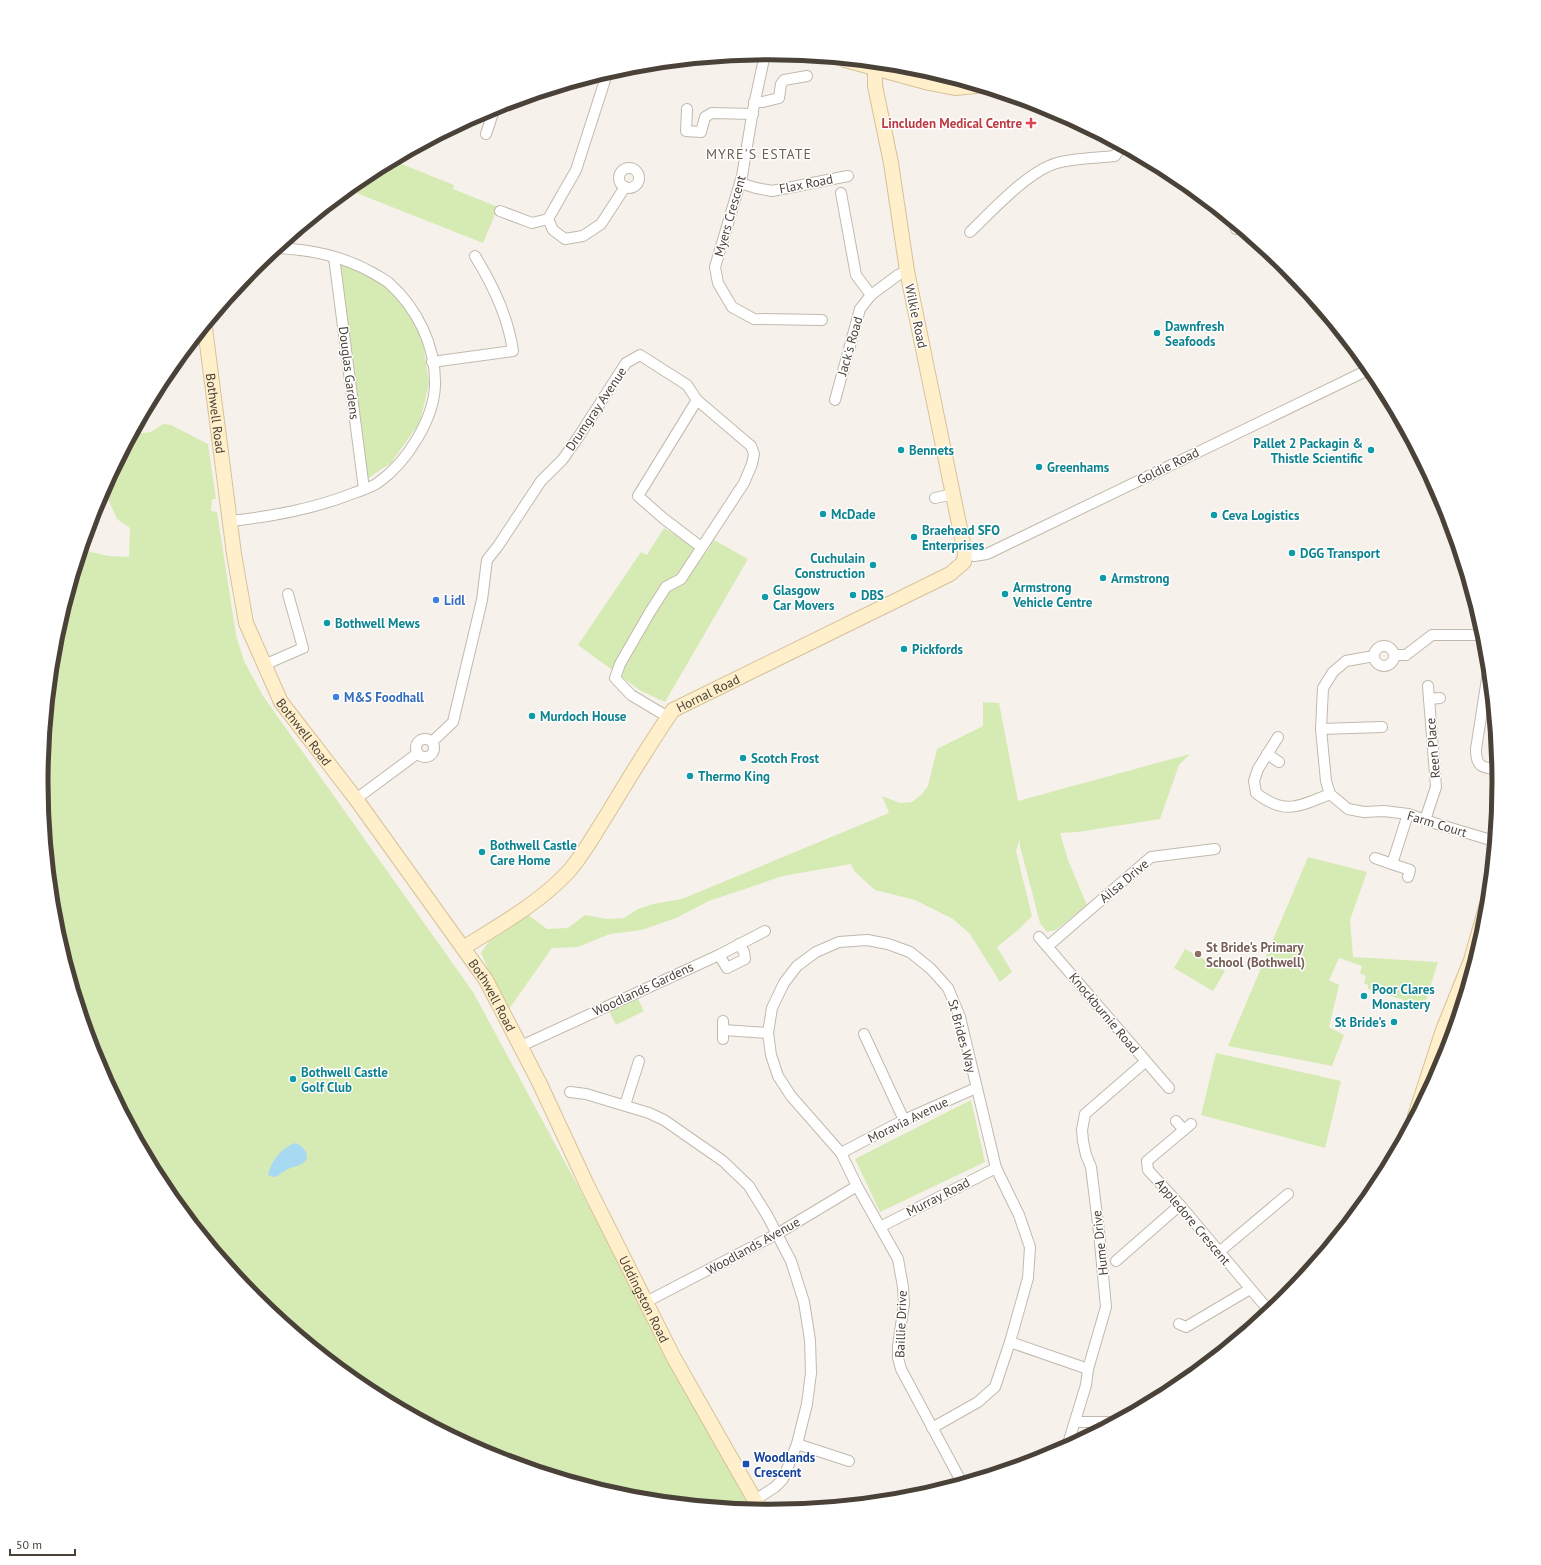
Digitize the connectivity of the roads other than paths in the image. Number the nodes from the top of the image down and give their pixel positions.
1 (764, 60) edge
2 (875, 68) joint
3 (807, 76) dead end
4 (605, 80) edge
5 (964, 87) edge
6 (754, 102) junction
7 (687, 109) dead end
8 (753, 114) junction
9 (492, 116) edge
10 (486, 134) dead end
11 (1119, 150) edge
12 (848, 176) dead end
13 (740, 183) junction
14 (625, 187) dead end
15 (841, 194) dead end
16 (500, 211) dead end
17 (548, 218) junction
18 (970, 232) dead end
19 (284, 248) edge
20 (475, 256) dead end
21 (334, 257) junction
22 (907, 271) junction
23 (871, 295) junction
24 (822, 320) dead end
25 (206, 332) edge
26 (432, 362) junction
27 (1364, 372) edge
28 (697, 400) junction
29 (835, 400) dead end
30 (364, 489) junction
31 (953, 494) junction
32 (935, 498) dead end
33 (230, 521) junction
34 (701, 547) junction
35 (964, 557) junction
36 (288, 594) dead end
37 (1477, 635) edge
38 (1394, 655) junction
39 (1374, 656) junction
40 (264, 665) junction
41 (1486, 684) edge
42 (1428, 686) dead end
43 (1440, 698) dead end
44 (1429, 699) junction
45 (668, 717) junction
46 (1382, 727) dead end
47 (1321, 729) junction
48 (1278, 737) dead end
49 (1267, 754) junction
50 (1278, 762) dead end
51 (1492, 769) edge
52 (1330, 794) junction
53 (356, 799) junction
54 (1408, 814) junction
55 (1425, 820) junction
56 (1490, 840) edge
57 (1215, 849) dead end
58 (1375, 858) dead end
59 (1392, 864) junction
60 (1408, 877) dead end
61 (764, 931) dead end
62 (1039, 937) dead end
63 (739, 944) junction
64 (1048, 946) junction
65 (463, 948) junction
66 (719, 955) junction
67 (1469, 965) edge
68 (723, 1030) dead end
69 (768, 1033) junction
70 (863, 1034) dead end
71 (521, 1046) junction
72 (640, 1061) dead end
73 (1145, 1062) junction
74 (539, 1082) joint
75 (976, 1088) junction
76 (1168, 1088) dead end
77 (1423, 1091) edge
78 (570, 1092) dead end
79 (625, 1105) junction
80 (904, 1120) junction
81 (1176, 1121) dead end
82 (841, 1153) junction
83 (996, 1168) junction
84 (857, 1186) junction
85 (1288, 1194) dead end
86 (1180, 1205) junction
87 (880, 1226) junction
88 (777, 1234) junction
89 (1219, 1252) junction
90 (1116, 1261) dead end
91 (1250, 1289) junction
92 (646, 1302) junction
93 (1266, 1307) edge
94 (1179, 1324) dead end
95 (1010, 1342) junction
96 (1088, 1369) junction
97 (1075, 1422) junction
98 (1105, 1422) edge
99 (932, 1428) junction
100 (1069, 1440) edge
101 (797, 1444) junction
102 (849, 1461) dead end
103 (960, 1479) edge
104 (757, 1504) edge
105 (759, 1505) edge

1 - 6 street, Myers Crescent
2 - 5 main road
2 - 22 main road, Wilkie Road
3 - 6 street
4 - 17 street
6 - 8 street, Myers Crescent
7 - 8 street
8 - 13 street, Myers Crescent
9 - 10 street
11 - 18 street
12 - 13 street, Flax Road
13 - 24 street, Myers Crescent
14 - 17 street
15 - 23 street
16 - 17 street
19 - 21 street
20 - 26 street
21 - 26 street
21 - 30 street, Douglas Gardens
22 - 23 street, Jack's Road
22 - 31 main road, Wilkie Road
23 - 29 street, Jack's Road
25 - 33 main road, Bothwell Road
26 - 30 street
27 - 35 street, Goldie Road
28 - 34 street, Drumgray Avenue
28 - 34 street
28 - 53 street, Drumgray Avenue
30 - 33 street
31 - 32 street
31 - 35 main road, Wilkie Road
33 - 40 main road, Bothwell Road
34 - 45 street, Drumgray Avenue
35 - 45 main road, Hornal Road
36 - 40 street
37 - 38 street
38 - 39 street
38 - 39 street
39 - 47 street
40 - 53 main road, Bothwell Road
41 - 51 street
42 - 44 street, Reen Place
43 - 44 street, Reen Place
44 - 55 street, Reen Place
45 - 65 main road, Hornal Road
46 - 47 street
47 - 52 street
48 - 49 street
49 - 50 street
49 - 52 street
52 - 54 street, Farm Court
53 - 65 main road, Bothwell Road
54 - 55 street, Farm Court
54 - 59 street
55 - 56 street, Farm Court
57 - 64 street, Ailsa Drive
58 - 59 street
59 - 60 street
61 - 63 street, Woodlands Gardens
62 - 64 street, Knockburnie Road
63 - 66 street, Woodlands Gardens
63 - 66 street
64 - 73 street, Knockburnie Road
65 - 71 main road, Bothwell Road
66 - 71 street, Woodlands Gardens
67 - 77 main road
68 - 69 street
69 - 75 street, St Brides Way
69 - 82 street, St Brides Way
70 - 80 street
71 - 74 main road, Bothwell Road
72 - 79 street
73 - 76 street, Knockburnie Road
73 - 96 street, Hume Drive
74 - 92 main road, Uddingston Road
75 - 80 street, Moravia Avenue
75 - 83 street, St Brides Way
78 - 79 street
79 - 88 street
80 - 82 street, Moravia Avenue
81 - 86 street, Appledore Crescent
82 - 84 street, St Brides Way
83 - 87 street, Murray Road
83 - 95 street, St Brides Way
84 - 87 street
84 - 88 street, Woodlands Avenue
85 - 89 street
86 - 89 street, Appledore Crescent
86 - 90 street
87 - 99 street, Baillie Drive
88 - 92 street, Woodlands Avenue
88 - 101 street
89 - 91 street, Appledore Crescent
91 - 93 street, Appledore Crescent
91 - 94 street
92 - 104 main road, Uddingston Road
95 - 96 street
95 - 99 street, St Brides Way
96 - 97 street, Hume Drive
97 - 98 street
97 - 100 street, Hume Drive
99 - 103 street, Baillie Drive
101 - 102 street
101 - 105 street

